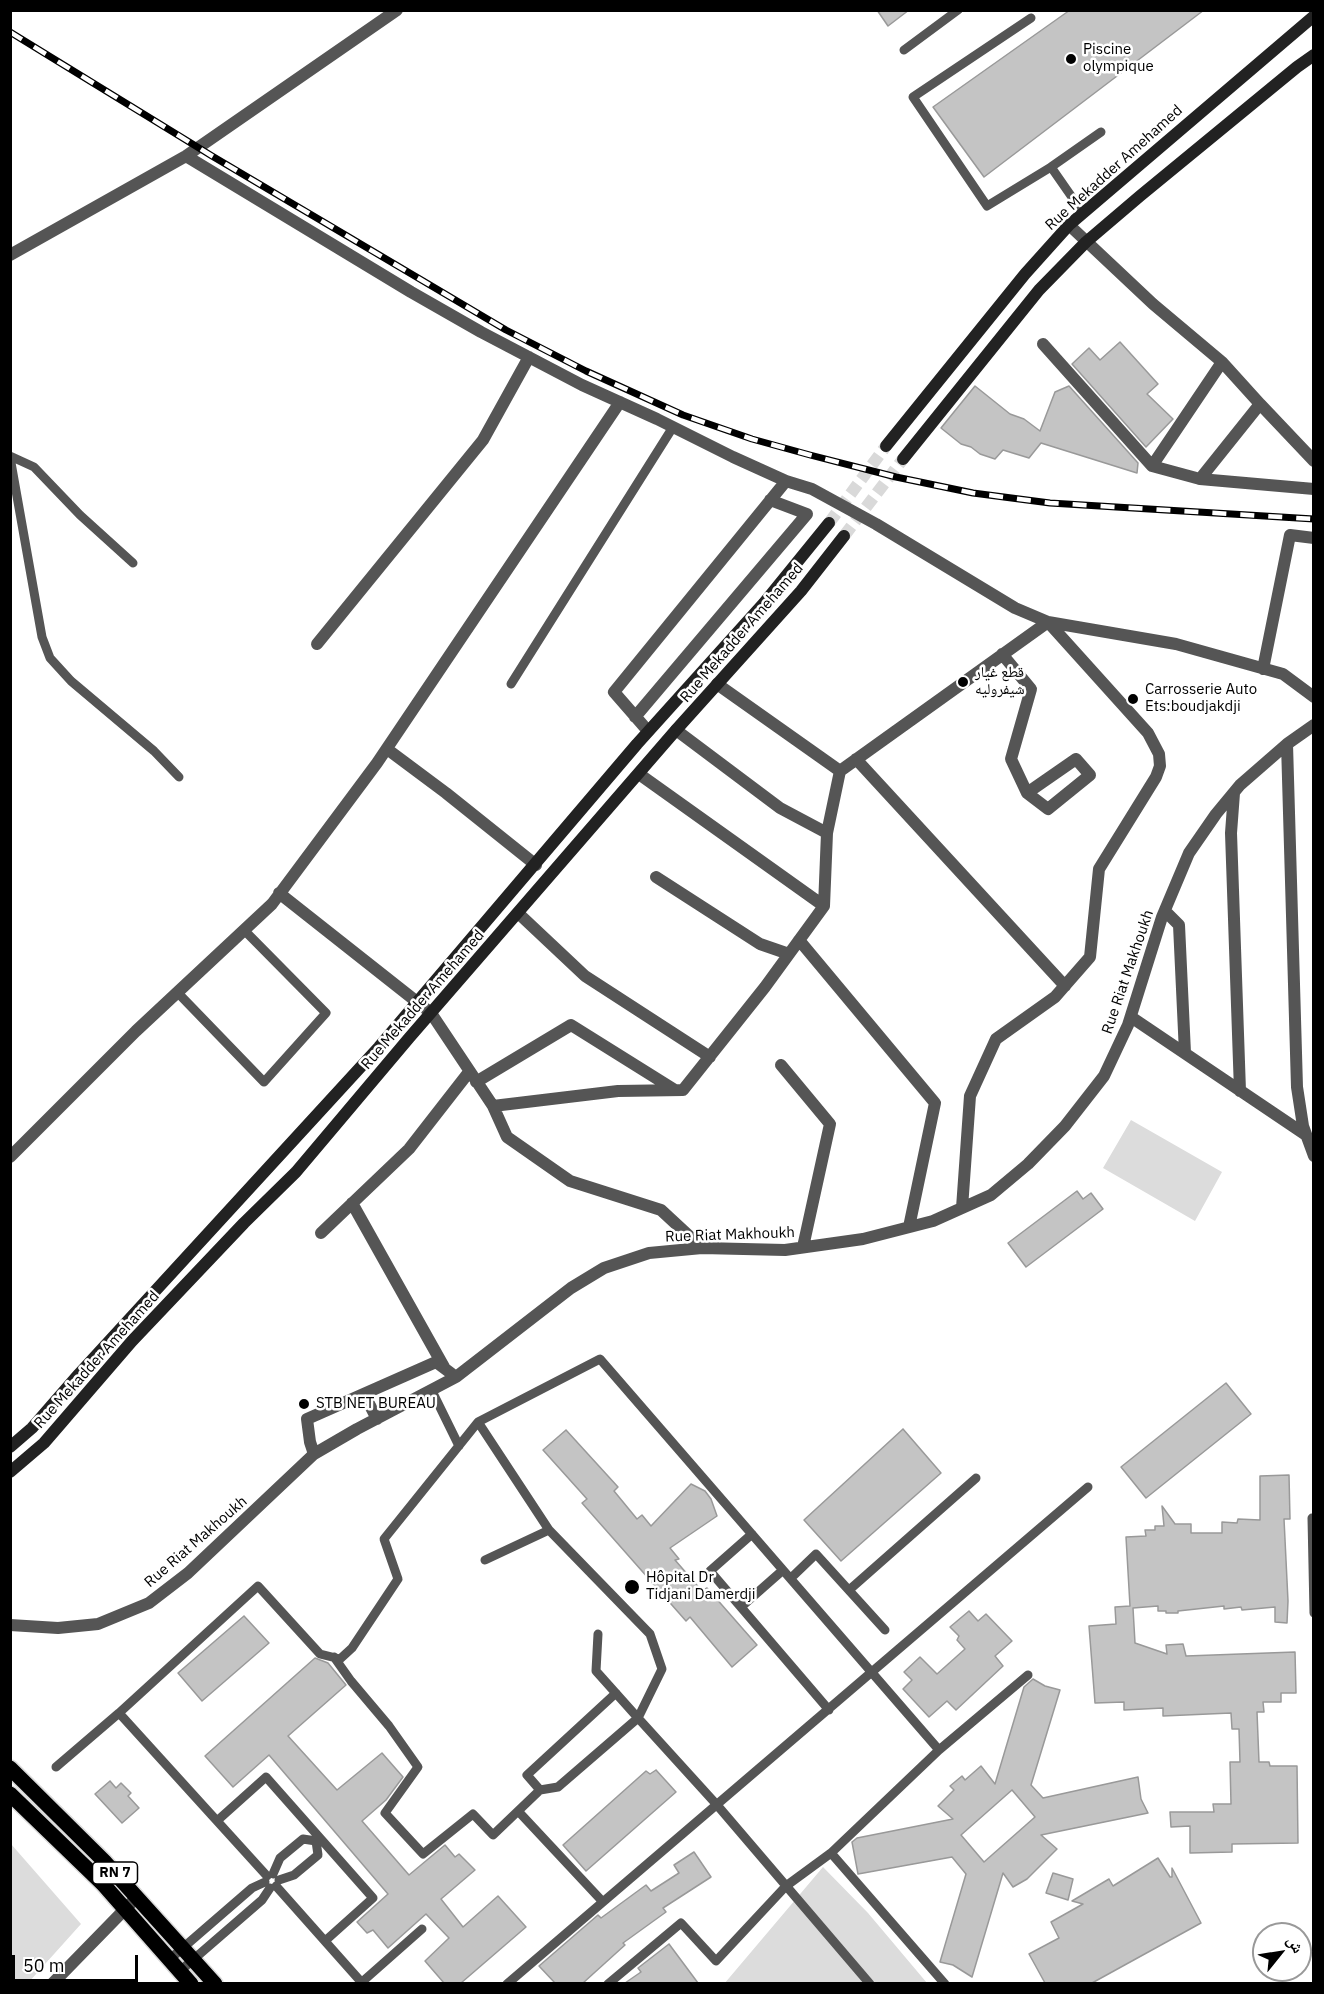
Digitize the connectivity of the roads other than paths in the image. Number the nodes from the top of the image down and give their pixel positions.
1 (397, 10) edge
2 (958, 10) edge
3 (1314, 16) edge
4 (1031, 18) dead end
5 (904, 50) dead end
6 (1314, 55) edge
7 (1101, 132) dead end
8 (186, 156) junction
9 (1051, 167) junction
10 (1083, 213) junction
11 (1069, 225) junction
12 (1086, 242) junction
13 (10, 255) edge
14 (1044, 344) dead end
15 (529, 357) junction
16 (1222, 362) junction
17 (620, 402) junction
18 (1260, 404) junction
19 (673, 427) junction
20 (886, 446) tunnel mouth
21 (10, 457) edge
22 (903, 459) tunnel mouth
23 (1314, 461) edge
24 (1152, 466) junction
25 (1200, 479) junction
26 (786, 480) junction
27 (1314, 489) edge
28 (770, 500) junction
29 (829, 523) tunnel mouth
30 (844, 536) tunnel mouth
31 (1314, 538) edge
32 (133, 563) dead end
33 (1048, 621) junction
34 (317, 644) dead end
35 (1002, 654) junction
36 (1263, 669) junction
37 (511, 684) dead end
38 (717, 684) junction
39 (1314, 697) edge
40 (636, 717) junction
41 (1314, 725) edge
42 (676, 730) junction
43 (648, 731) junction
44 (1287, 744) junction
45 (387, 749) junction
46 (856, 759) junction
47 (840, 771) junction
48 (639, 774) junction
49 (179, 777) dead end
50 (1027, 793) junction
51 (1234, 793) junction
52 (827, 833) junction
53 (536, 865) junction
54 (656, 877) dead end
55 (279, 893) junction
56 (824, 906) junction
57 (1165, 911) junction
58 (518, 913) junction
59 (244, 930) junction
60 (799, 940) junction
61 (789, 954) junction
62 (1065, 986) junction
63 (177, 992) junction
64 (417, 1003) junction
65 (431, 1013) junction
66 (1131, 1017) junction
67 (1185, 1053) junction
68 (710, 1057) junction
69 (781, 1065) dead end
70 (473, 1077) junction
71 (1240, 1090) junction
72 (676, 1091) junction
73 (493, 1106) junction
74 (1306, 1135) junction
75 (10, 1156) edge
76 (1314, 1156) edge
77 (352, 1203) junction
78 (962, 1208) junction
79 (909, 1227) junction
80 (321, 1233) dead end
81 (803, 1247) junction
82 (702, 1248) junction
83 (445, 1368) junction
84 (456, 1377) junction
85 (432, 1390) junction
86 (364, 1394) junction
87 (377, 1419) junction
88 (478, 1422) junction
89 (13, 1442) edge
90 (459, 1446) junction
91 (314, 1454) junction
92 (10, 1472) edge
93 (976, 1478) dead end
94 (1088, 1487) dead end
95 (1312, 1518) dead end
96 (549, 1530) junction
97 (752, 1534) junction
98 (485, 1560) dead end
99 (783, 1570) junction
100 (790, 1578) junction
101 (849, 1590) junction
102 (741, 1607) junction
103 (1314, 1613) edge
104 (10, 1625) edge
105 (885, 1630) dead end
106 (598, 1634) dead end
107 (334, 1657) junction
108 (873, 1673) junction
109 (1028, 1675) dead end
110 (616, 1693) junction
111 (829, 1710) junction
112 (119, 1713) junction
113 (638, 1718) junction
114 (939, 1750) junction
115 (56, 1767) dead end
116 (10, 1768) edge
117 (540, 1790) junction
118 (10, 1794) edge
119 (717, 1805) junction
120 (518, 1810) junction
121 (218, 1820) junction
122 (318, 1839) junction
123 (831, 1853) junction
124 (272, 1881) junction
125 (786, 1886) junction
126 (137, 1897) junction
127 (603, 1902) junction
128 (125, 1910) junction
129 (422, 1929) dead end
130 (326, 1941) junction
131 (188, 1954) junction
132 (175, 1965) junction
133 (52, 1983) edge
134 (191, 1983) edge
135 (215, 1983) edge
136 (362, 1983) edge
137 (507, 1983) edge
138 (608, 1983) edge
139 (870, 1983) edge
140 (945, 1983) edge

1 - 8 street
2 - 5 lane
3 - 10 main road, Rue Mekadder Amehamed
4 - 9 lane
6 - 12 main road
7 - 9 lane
8 - 13 street
8 - 15 street
9 - 10 lane
10 - 11 main road, Rue Mekadder Amehamed
11 - 12 street
11 - 20 main road, Rue Mekadder Amehamed
12 - 16 street
12 - 22 main road
14 - 24 street
15 - 17 street
15 - 34 street
16 - 18 street
16 - 24 street
17 - 19 street
17 - 45 street
18 - 23 street
18 - 25 street
19 - 26 street
19 - 37 lane
21 - 32 lane
21 - 49 lane
24 - 25 street
25 - 27 street
26 - 28 street
26 - 33 street
28 - 40 street
28 - 40 street
29 - 43 main road, Rue Mekadder Amehamed
30 - 38 main road, Rue Mekadder Amehamed
31 - 36 street
33 - 35 street
33 - 36 street
33 - 62 street
35 - 46 street
35 - 50 street
36 - 39 street
38 - 42 main road, Rue Mekadder Amehamed
38 - 47 street
40 - 43 street
41 - 44 street, Rue Riat Makhoukh
42 - 48 main road, Rue Mekadder Amehamed
42 - 52 street
43 - 53 main road, Rue Mekadder Amehamed
44 - 51 street, Rue Riat Makhoukh
44 - 74 street
45 - 53 street
45 - 55 street
46 - 47 street
46 - 62 street
47 - 52 street
48 - 56 street
48 - 58 main road, Rue Mekadder Amehamed
50 - 50 street
51 - 57 street, Rue Riat Makhoukh
51 - 71 street
52 - 56 street
53 - 64 main road, Rue Mekadder Amehamed
54 - 61 street
55 - 59 street
55 - 64 street
56 - 60 street
57 - 66 street, Rue Riat Makhoukh
57 - 67 street
58 - 65 main road, Rue Mekadder Amehamed
58 - 68 street
59 - 63 street
59 - 63 lane
60 - 61 street
60 - 79 street
61 - 68 street
62 - 78 street
63 - 75 street
64 - 65 street
64 - 89 main road, Rue Mekadder Amehamed
65 - 70 street
65 - 92 main road, Rue Mekadder Amehamed
66 - 67 street
66 - 78 street, Rue Riat Makhoukh
67 - 71 street
68 - 72 street
69 - 81 street
70 - 72 street
70 - 73 street
70 - 77 street
71 - 74 street
72 - 73 street
73 - 82 street
74 - 76 street
77 - 80 street
77 - 83 street
78 - 79 street, Rue Riat Makhoukh
79 - 81 street, Rue Riat Makhoukh
81 - 82 street, Rue Riat Makhoukh
82 - 84 street, Rue Riat Makhoukh
83 - 84 street
83 - 86 street
84 - 85 street, Rue Riat Makhoukh
85 - 87 street, Rue Riat Makhoukh
85 - 90 lane
86 - 87 street
86 - 91 street
87 - 91 street, Rue Riat Makhoukh
88 - 90 lane
88 - 96 lane
88 - 97 lane
90 - 107 lane
91 - 104 street, Rue Riat Makhoukh
93 - 101 lane
94 - 108 lane
95 - 103 lane
96 - 98 lane
96 - 113 lane
97 - 99 lane
97 - 102 lane
99 - 100 lane
99 - 102 lane
100 - 101 lane
100 - 108 lane
101 - 105 lane
102 - 111 lane
106 - 110 lane
107 - 112 lane
107 - 120 lane
108 - 111 lane
108 - 114 lane
109 - 114 lane
110 - 113 lane
110 - 117 lane
111 - 119 lane
112 - 115 lane
112 - 121 lane
113 - 117 lane
113 - 119 lane
114 - 123 lane
116 - 126 main road, RN 7
117 - 120 lane
118 - 128 main road, RN 7
119 - 125 lane
119 - 127 lane
120 - 127 lane
121 - 122 lane
121 - 124 lane
122 - 124 lane
122 - 124 lane
122 - 130 lane
123 - 125 lane
123 - 140 lane
124 - 130 lane
124 - 131 lane
124 - 131 lane
125 - 138 lane
125 - 139 lane
126 - 128 street
126 - 131 main road, RN 7
127 - 137 lane
128 - 132 main road, RN 7
128 - 133 street
129 - 136 lane
130 - 136 lane
131 - 132 lane
131 - 132 lane
131 - 135 main road, RN 7
132 - 134 main road, RN 7

